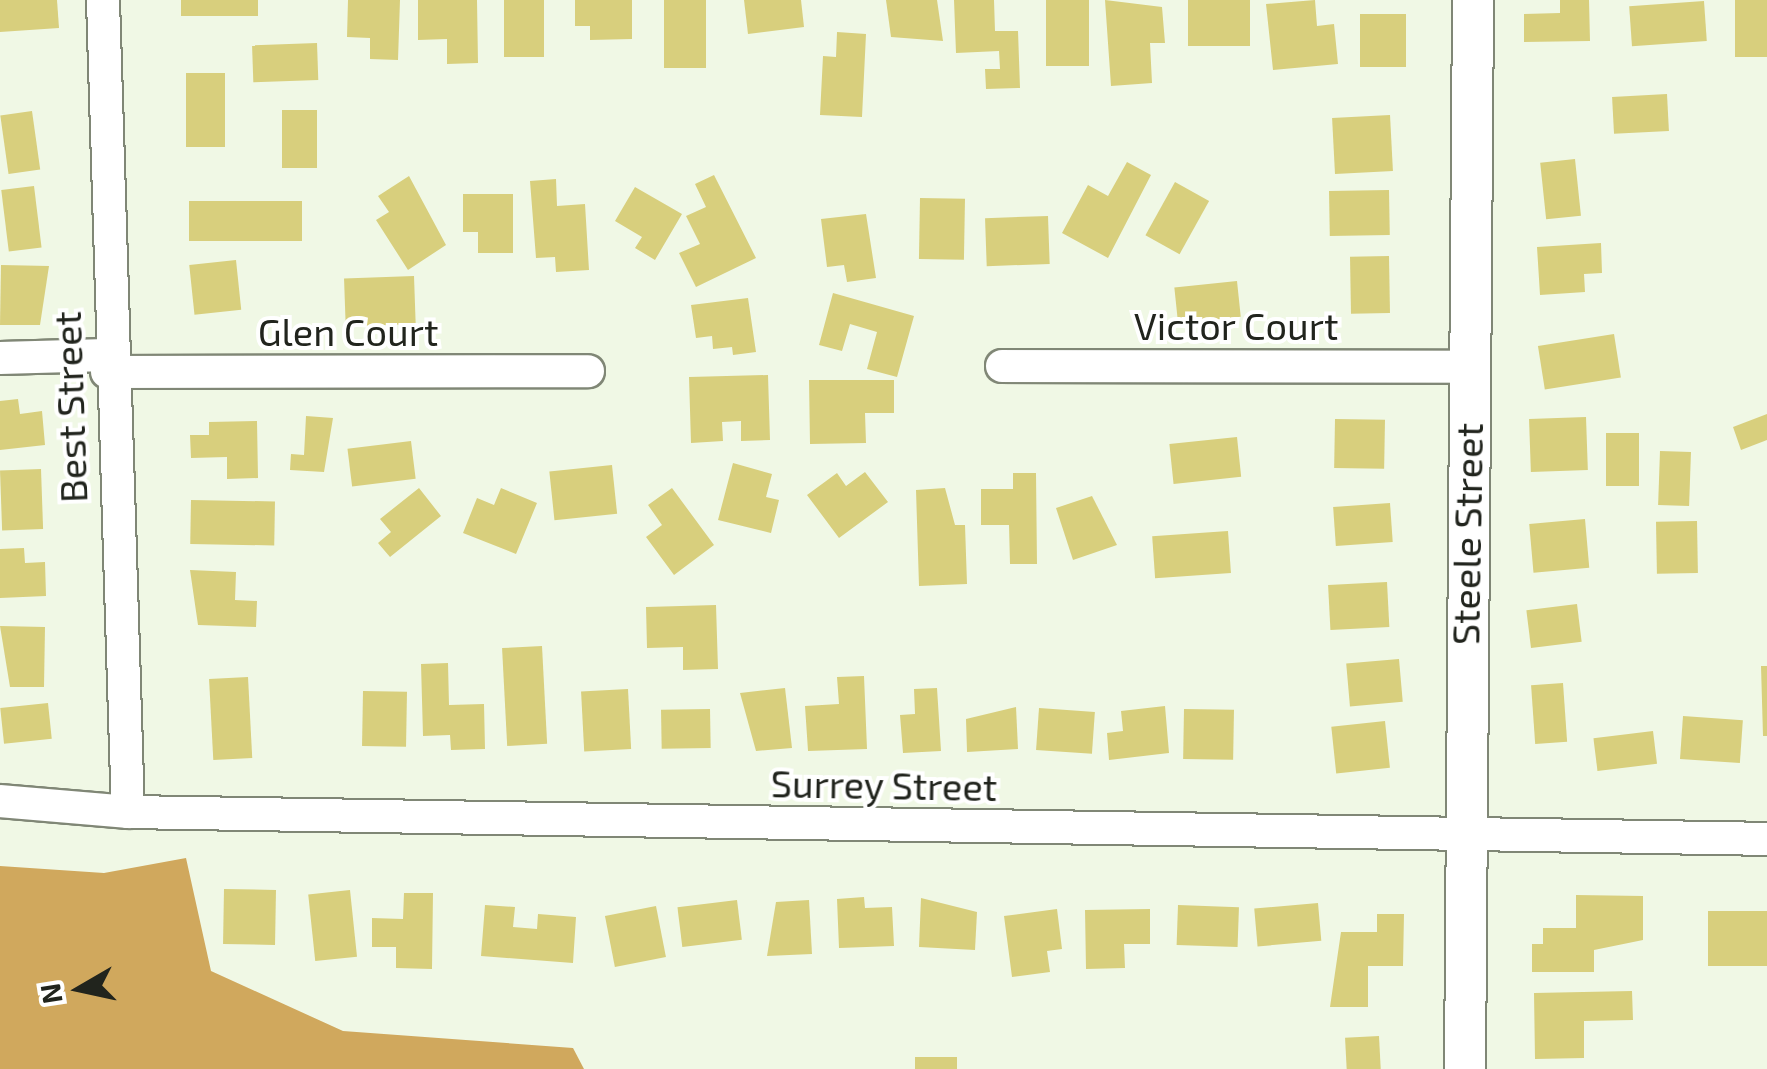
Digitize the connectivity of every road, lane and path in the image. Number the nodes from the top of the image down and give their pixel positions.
1 (103, 0) edge
2 (1473, 0) edge
3 (0, 358) edge
4 (107, 363) junction
5 (1002, 366) dead end
6 (1470, 367) junction
7 (588, 371) dead end
8 (0, 801) edge
9 (128, 812) junction
10 (1464, 834) junction
11 (1767, 838) edge
12 (1465, 1069) edge

1 - 4 street, Best Street
2 - 6 street, Steele Street
3 - 4 street, Glen Court
4 - 7 street, Glen Court
4 - 9 street, Best Street
5 - 6 street, Victor Court
6 - 10 street, Steele Street
8 - 9 street, Surrey Street
9 - 10 street, Surrey Street
10 - 11 street, Surrey Street
10 - 12 street, Steele Street

